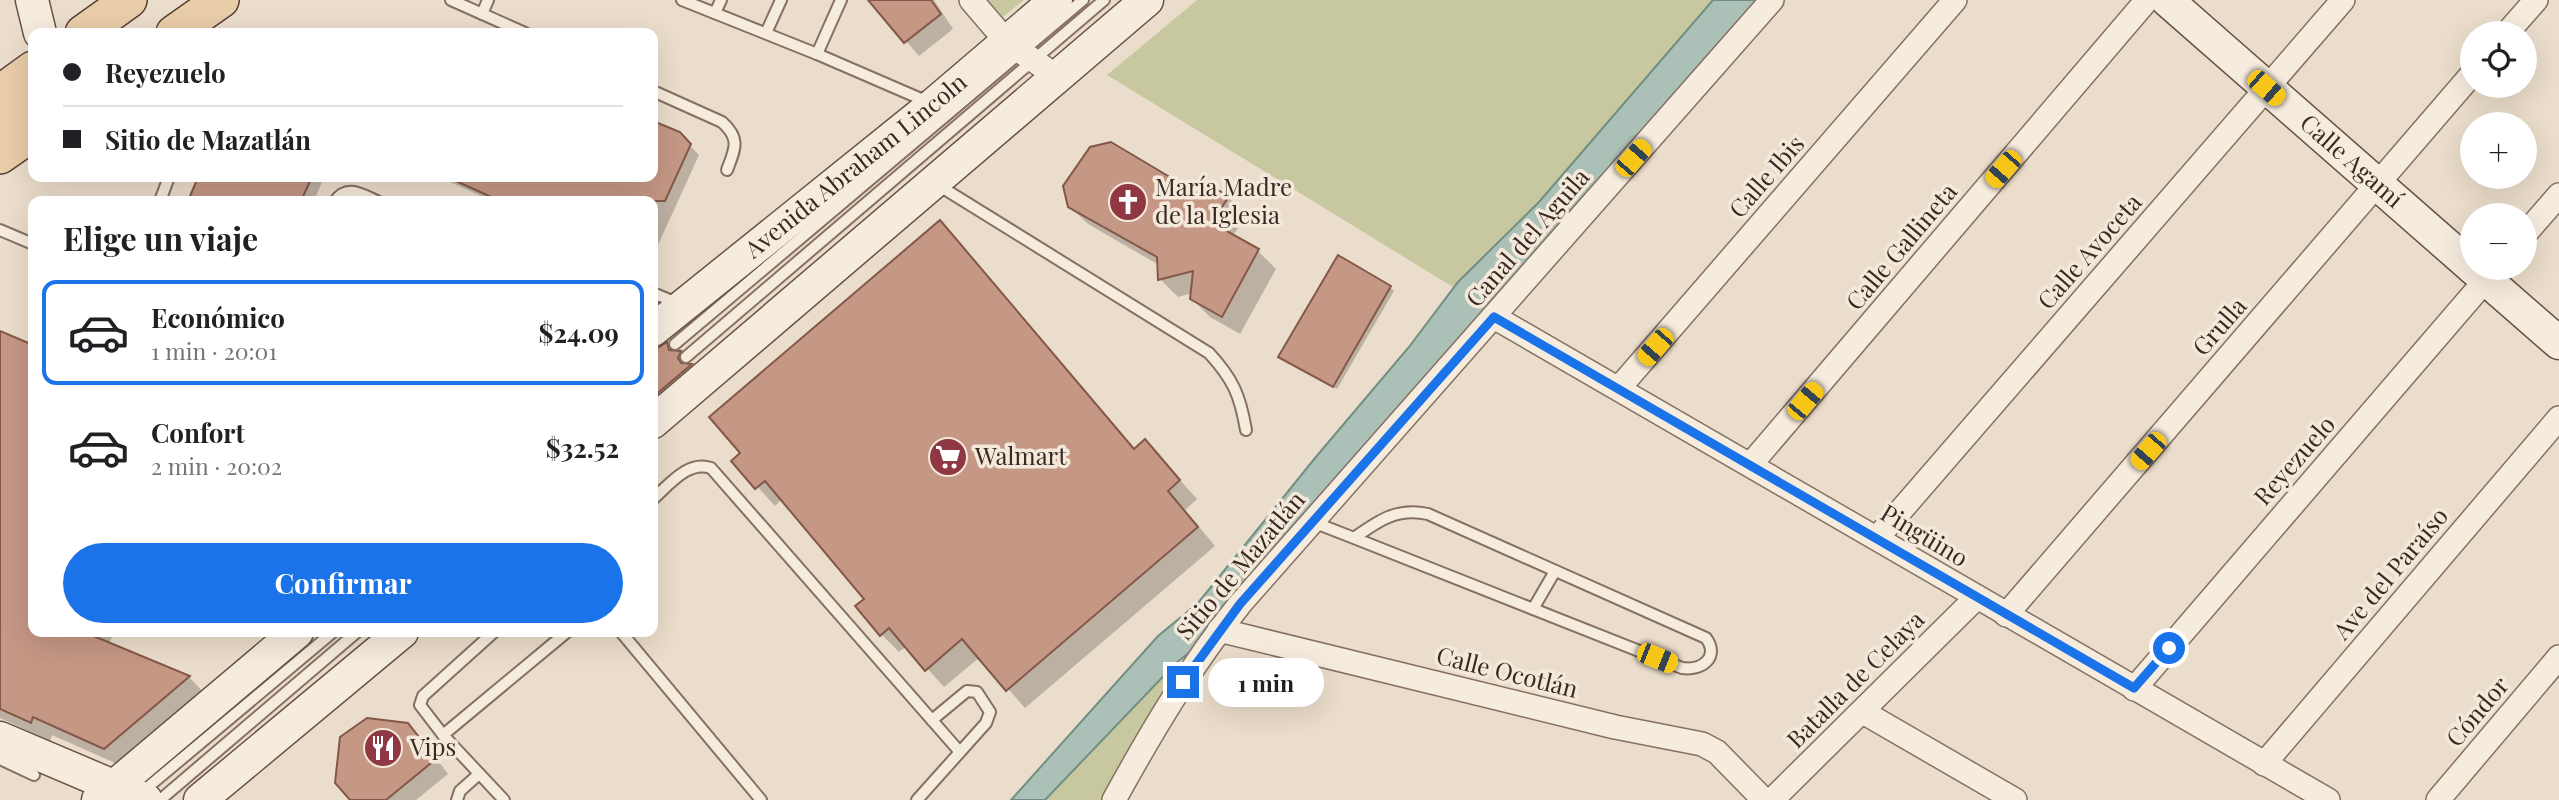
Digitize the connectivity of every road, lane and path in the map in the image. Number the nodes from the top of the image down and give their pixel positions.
1 (32, 0) edge
2 (128, 0) edge
3 (221, 0) edge
4 (451, 0) edge
5 (488, 0) edge
6 (681, 0) edge
7 (721, 0) edge
8 (781, 0) edge
9 (841, 0) edge
10 (971, 0) edge
11 (1056, 0) edge
12 (1083, 0) edge
13 (1104, 0) edge
14 (1147, 0) edge
15 (1772, 0) edge
16 (1955, 0) edge
17 (2147, 0) edge
18 (2166, 0) edge
19 (2343, 0) edge
20 (2536, 0) edge
21 (715, 13) junction
22 (482, 14) junction
23 (2518, 21) edge
24 (39, 28) edge
25 (90, 28) edge
26 (181, 28) edge
27 (513, 28) edge
28 (766, 33) junction
29 (817, 54) junction
30 (1029, 58) junction
31 (28, 73) edge
32 (2266, 88) junction
33 (2460, 88) edge
34 (0, 93) edge
35 (658, 93) edge
36 (28, 102) edge
37 (934, 104) junction
38 (0, 123) edge
39 (28, 136) edge
40 (0, 156) edge
41 (727, 170) dead end
42 (935, 183) junction
43 (2378, 184) junction
44 (2559, 195) edge
45 (339, 196) edge
46 (365, 196) edge
47 (2537, 220) edge
48 (2, 230) edge
49 (28, 242) edge
50 (2460, 253) edge
51 (2474, 280) edge
52 (2492, 280) edge
53 (658, 295) edge
54 (682, 305) junction
55 (1494, 317) junction
56 (664, 337) edge
57 (2559, 343) edge
58 (686, 357) dead end
59 (1619, 388) junction
60 (658, 418) edge
61 (2559, 418) edge
62 (1246, 430) dead end
63 (1751, 464) junction
64 (1350, 477) joint
65 (658, 495) edge
66 (1311, 521) junction
67 (1354, 538) junction
68 (1877, 538) junction
69 (1555, 571) junction
70 (1977, 597) junction
71 (1533, 609) junction
72 (2006, 615) junction
73 (1219, 630) junction
74 (293, 637) edge
75 (327, 637) edge
76 (350, 637) edge
77 (396, 637) edge
78 (489, 637) edge
79 (561, 637) edge
80 (625, 637) edge
81 (2559, 657) edge
82 (2134, 688) junction
83 (1863, 712) junction
84 (932, 720) junction
85 (443, 735) junction
86 (0, 738) edge
87 (960, 751) junction
88 (0, 760) edge
89 (2264, 764) junction
90 (479, 774) junction
91 (34, 775) dead end
92 (131, 797) edge
93 (2013, 799) edge
94 (200, 800) edge
95 (457, 800) edge
96 (504, 800) edge
97 (761, 800) edge
98 (917, 800) edge
99 (1114, 800) edge
100 (1764, 800) edge
101 (1772, 800) edge
102 (2328, 800) edge
103 (2438, 800) edge

1 - 24 main road
2 - 25 main road
3 - 26 main road
4 - 22 lane
5 - 22 lane
6 - 21 lane
7 - 21 lane
8 - 28 lane
9 - 29 lane
10 - 30 street
11 - 30 main road, Avenida Abraham Lincoln
12 - 30 lane
13 - 30 lane
14 - 30 main road
15 - 55 street, Canal del Aguila
16 - 59 street, Calle Ibis
17 - 63 street, Calle Gallineta
18 - 32 main road, Calle Agamí
19 - 32 street, Calle Avoceta
20 - 23 street
21 - 28 lane
22 - 27 lane
28 - 29 lane
29 - 37 lane
30 - 37 main road, Avenida Abraham Lincoln
30 - 42 main road
30 - 56 lane
30 - 58 lane
31 - 34 main road
32 - 43 main road, Calle Agamí
32 - 68 street, Calle Avoceta
33 - 43 street, Grulla
35 - 41 lane
36 - 38 main road
37 - 54 main road, Avenida Abraham Lincoln
39 - 40 main road
42 - 60 main road
42 - 62 lane
43 - 50 main road, Calle Agamí
43 - 72 street, Grulla
44 - 47 street
45 - 46 lane
48 - 49 lane
51 - 82 street, Reyezuelo
52 - 57 main road, Calle Agamí
53 - 54 lane
54 - 56 main road, Avenida Abraham Lincoln
55 - 59 street, Pingüino
55 - 64 street, Canal del Aguila
59 - 63 street, Pingüino
61 - 89 street, Ave del Paraíso
63 - 68 street, Pingüino
64 - 66 street, Sitio de Mazatlán
65 - 84 lane
66 - 67 lane
66 - 73 street, Sitio de Mazatlán
67 - 69 lane
67 - 71 lane
68 - 70 street, Pingüino
69 - 71 lane
69 - 71 lane
70 - 72 street, Pingüino
70 - 83 street, Batalla de Celaya
72 - 82 street, Pingüino
73 - 99 street, Sitio de Mazatlán
73 - 100 street, Calle Ocotlán
74 - 92 main road
75 - 92 lane
76 - 92 lane
77 - 94 main road
78 - 85 lane
79 - 85 lane
80 - 97 lane
81 - 103 street, Cóndor
82 - 89 street, Pingüino
83 - 93 street
83 - 101 street, Batalla de Celaya
84 - 87 lane
84 - 87 lane
85 - 90 lane
86 - 92 main road
87 - 98 lane
88 - 91 lane
89 - 102 street, Pingüino
90 - 95 lane
90 - 96 lane

